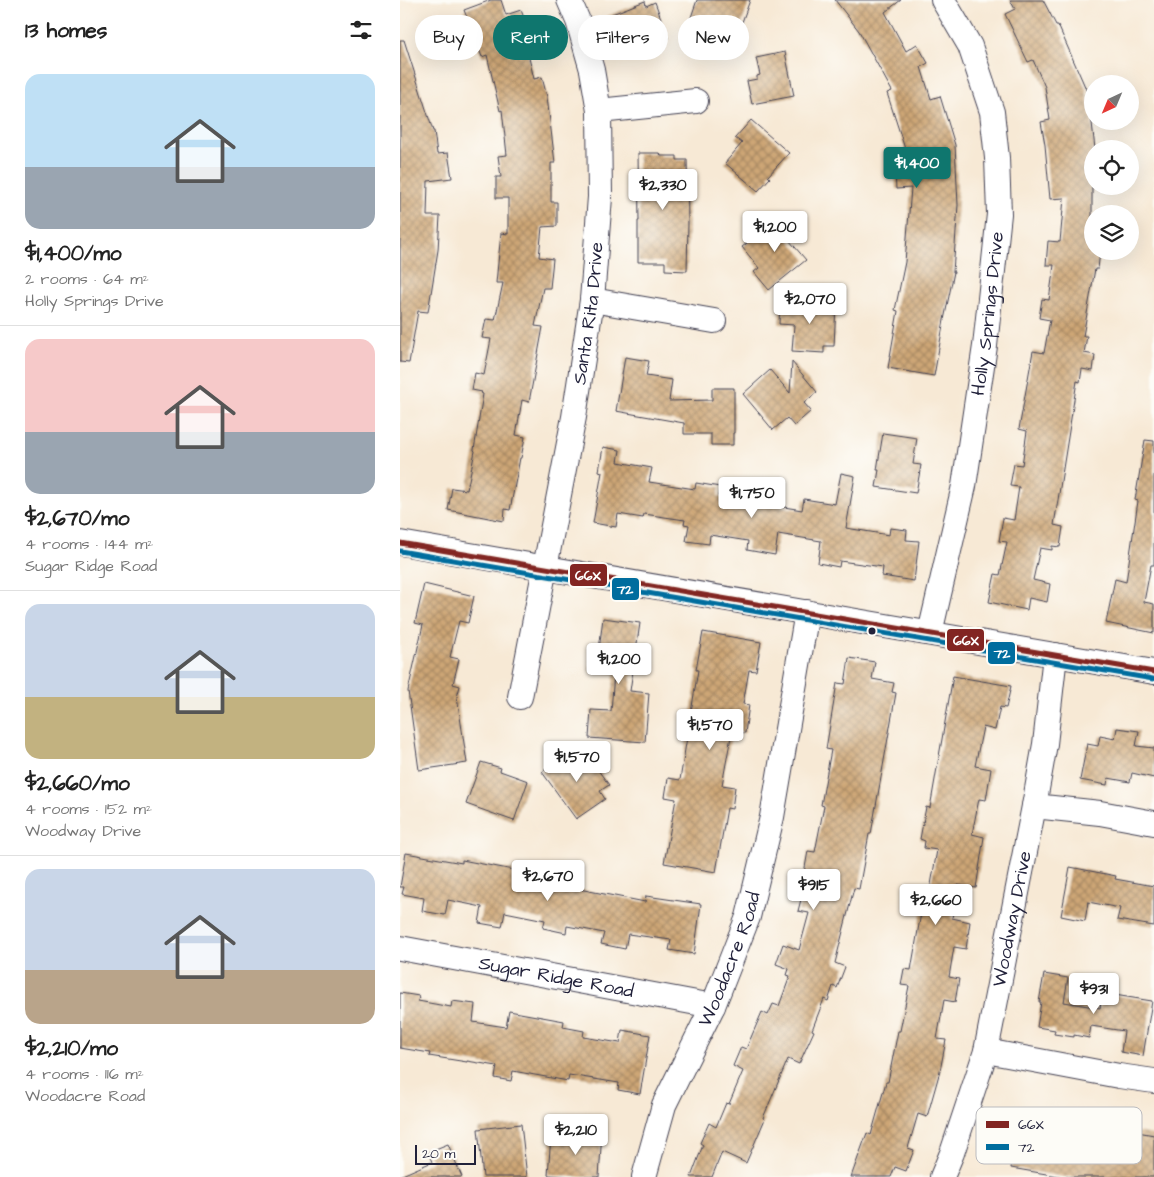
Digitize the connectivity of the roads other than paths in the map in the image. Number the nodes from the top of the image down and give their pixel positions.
1 (570, 0) edge
2 (943, 0) edge
3 (696, 101) dead end
4 (599, 111) junction
5 (592, 300) junction
6 (714, 322) dead end
7 (400, 543) edge
8 (545, 568) junction
9 (807, 612) junction
10 (930, 633) junction
11 (1056, 655) junction
12 (1154, 672) edge
13 (520, 697) dead end
14 (1034, 806) junction
15 (1154, 823) edge
16 (400, 948) edge
17 (713, 1006) junction
18 (986, 1051) junction
19 (1154, 1081) edge
20 (644, 1177) edge
21 (942, 1177) edge

1 - 4 street, Santa Rita Drive
2 - 10 street, Holly Springs Drive
3 - 4 street
4 - 5 street, Santa Rita Drive
5 - 6 street
5 - 8 street, Santa Rita Drive
7 - 8 street
8 - 9 street
8 - 13 street, Santa Rita Drive
9 - 10 street
9 - 17 street, Woodacre Road
10 - 11 street
11 - 12 street
11 - 14 street, Woodway Drive
14 - 15 street
14 - 18 street, Woodway Drive
16 - 17 street, Sugar Ridge Road
17 - 20 street, Woodacre Road
18 - 19 street
18 - 21 street, Woodway Drive

